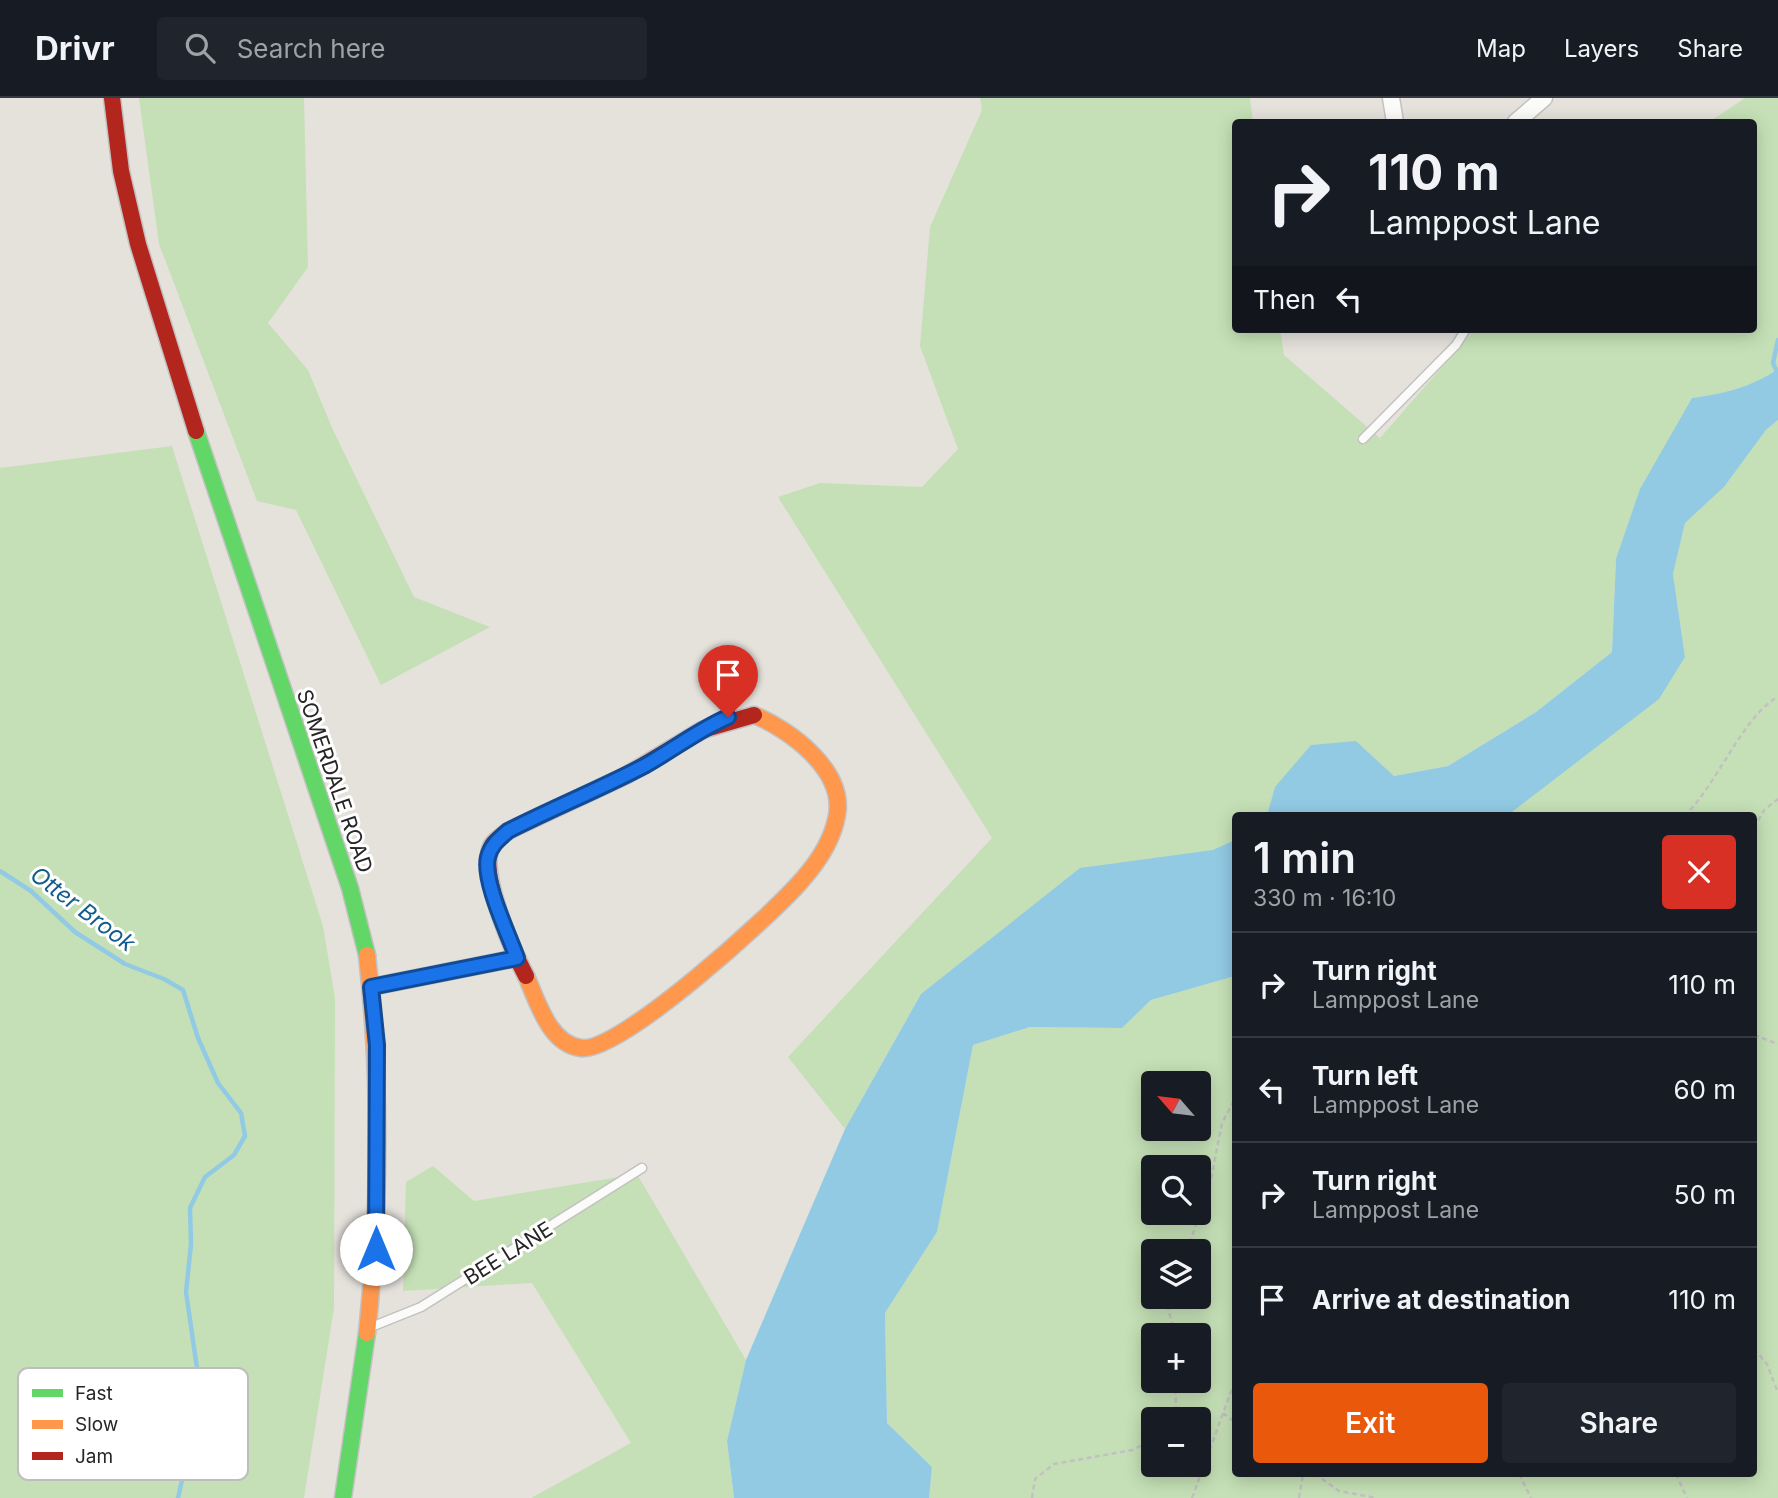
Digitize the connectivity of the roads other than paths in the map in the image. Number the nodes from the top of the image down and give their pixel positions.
1 (112, 98) edge
2 (1391, 98) edge
3 (1544, 98) edge
4 (1394, 119) edge
5 (1520, 119) edge
6 (1464, 333) edge
7 (1363, 439) dead end
8 (517, 958) junction
9 (371, 987) junction
10 (642, 1168) dead end
11 (368, 1328) junction
12 (343, 1498) edge

1 - 9 main road, SOMERDALE ROAD
2 - 4 street
3 - 5 street
6 - 7 lane
8 - 8 main road
8 - 9 street
9 - 11 main road, SOMERDALE ROAD
10 - 11 lane, BEE LANE
11 - 12 main road, SOMERDALE ROAD

